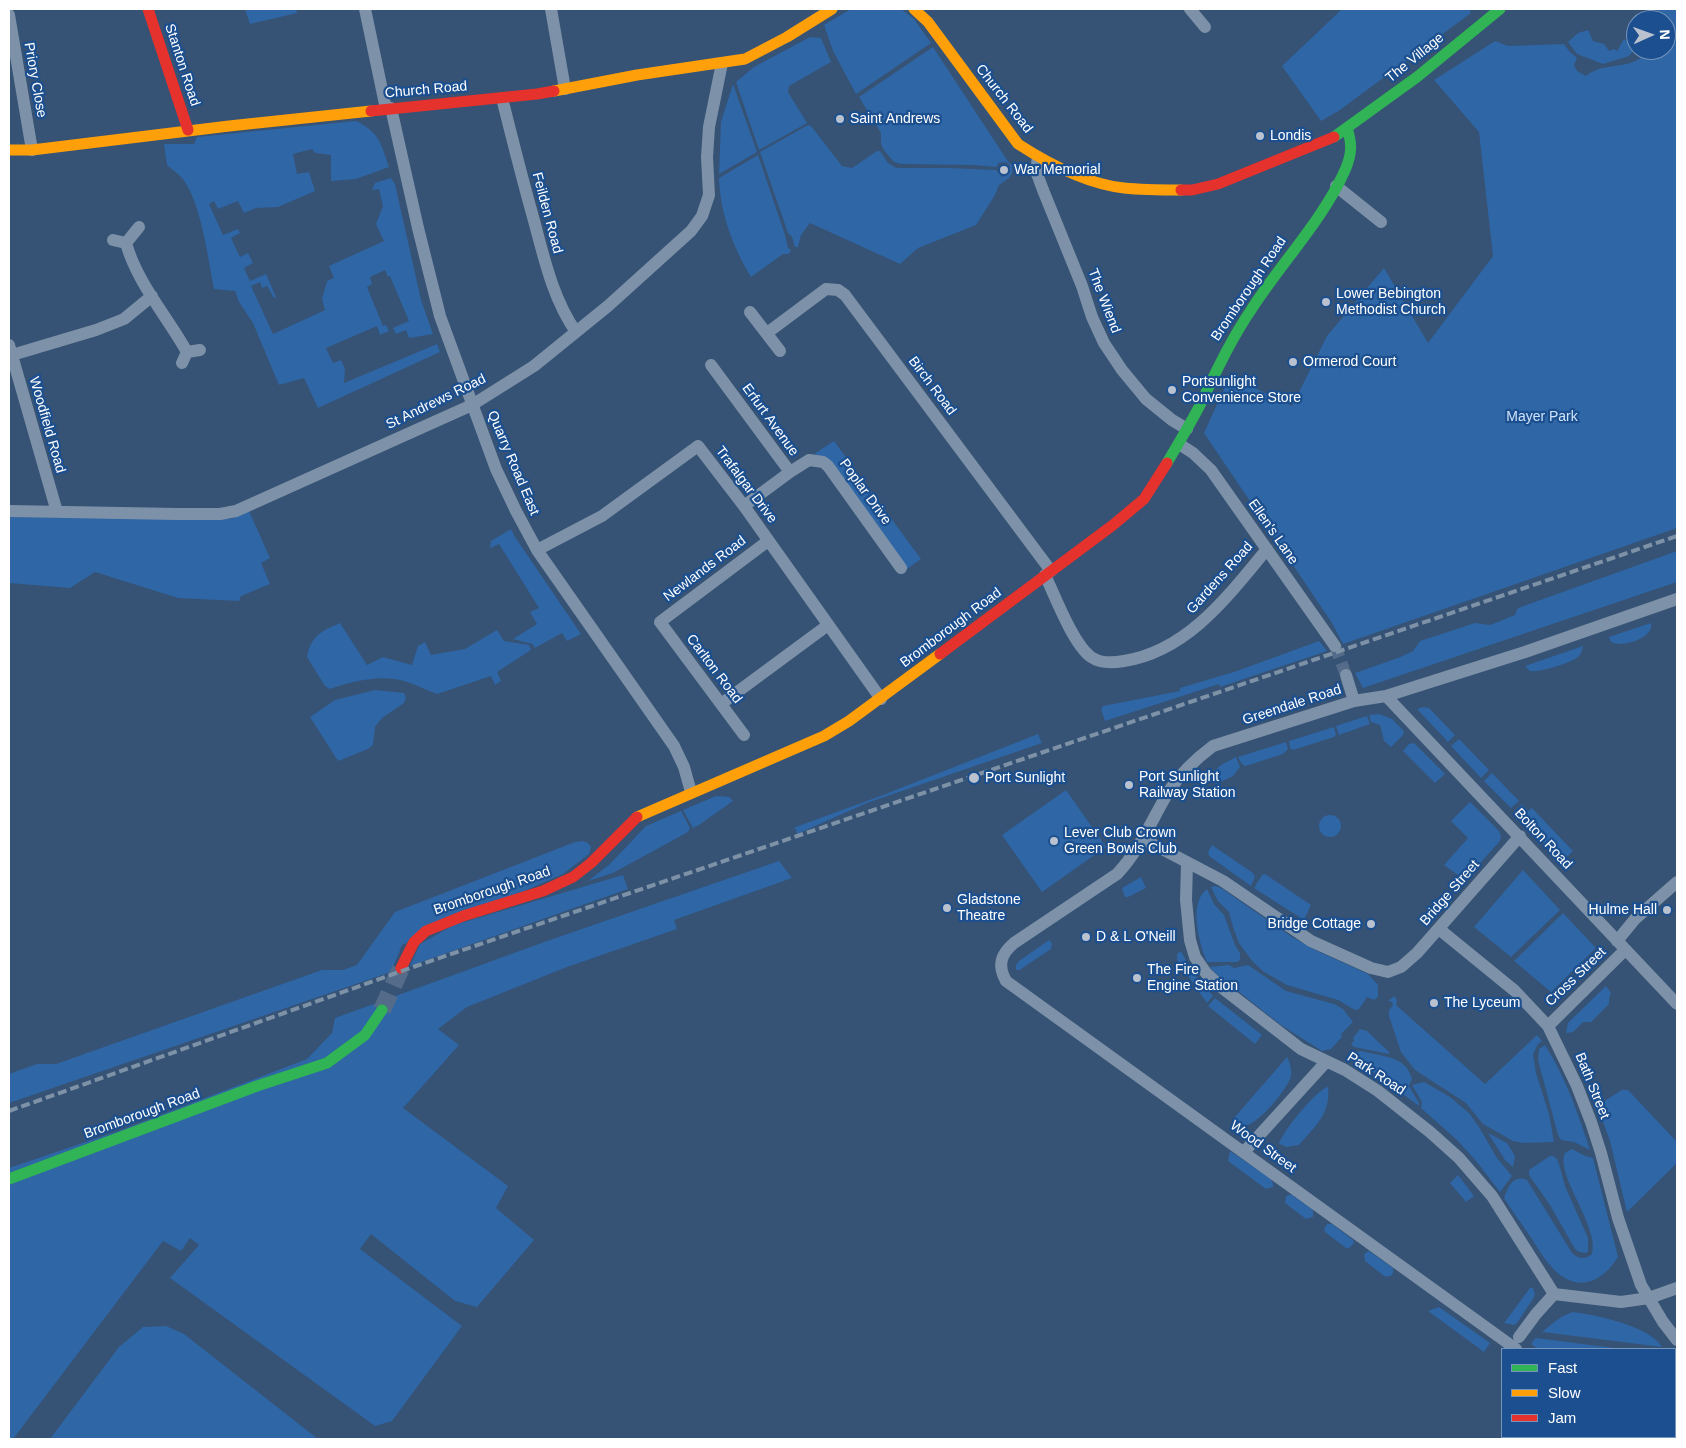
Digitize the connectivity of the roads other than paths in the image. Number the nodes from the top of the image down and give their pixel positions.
1 (148, 9) edge
2 (365, 9) edge
3 (551, 9) edge
4 (832, 9) edge
5 (914, 9) edge
6 (1190, 9) edge
7 (1491, 11) edge
8 (9, 14) edge
9 (1205, 27) dead end
10 (722, 63) junction
11 (565, 89) junction
12 (502, 98) junction
13 (388, 108) junction
14 (1348, 128) junction
15 (188, 130) junction
16 (9, 150) edge
17 (32, 150) junction
18 (1038, 157) junction
19 (1336, 186) junction
20 (1381, 222) dead end
21 (139, 227) dead end
22 (113, 240) dead end
23 (126, 244) junction
24 (152, 296) junction
25 (750, 312) dead end
26 (576, 332) junction
27 (767, 333) junction
28 (10, 350) edge
29 (780, 351) dead end
30 (190, 355) dead end
31 (711, 365) dead end
32 (472, 404) junction
33 (1187, 429) junction
34 (1179, 444) junction
35 (790, 472) junction
36 (744, 506) junction
37 (9, 511) edge
38 (57, 512) junction
39 (768, 540) junction
40 (1267, 549) junction
41 (537, 550) junction
42 (901, 568) dead end
43 (1048, 573) junction
44 (1677, 599) edge
45 (660, 622) joint
46 (828, 625) junction
47 (1335, 646) tunnel mouth
48 (1346, 675) tunnel mouth
49 (1386, 696) junction
50 (881, 698) junction
51 (1354, 701) junction
52 (721, 704) junction
53 (744, 735) dead end
54 (691, 792) junction
55 (1520, 836) junction
56 (1143, 839) junction
57 (1187, 863) junction
58 (1677, 882) edge
59 (1439, 929) junction
60 (1621, 946) junction
61 (1000, 964) joint
62 (401, 968) tunnel mouth
63 (1677, 1004) edge
64 (382, 1010) tunnel mouth
65 (1548, 1026) junction
66 (1326, 1062) junction
67 (1244, 1152) junction
68 (9, 1179) edge
69 (1677, 1288) edge
70 (1554, 1294) junction
71 (1649, 1298) junction
72 (1677, 1340) edge
73 (1517, 1343) edge

1 - 15 street, Stanton Road
2 - 13 street, Quarry Road East
3 - 11 street
4 - 10 street, Church Road
5 - 18 street, Church Road
6 - 9 street
7 - 14 street, The Village
8 - 17 street, Priory Close
10 - 11 street, Church Road
10 - 26 street, St Andrews Road
11 - 12 street, Church Road
12 - 13 street, Church Road
12 - 26 street, Feilden Road
13 - 15 street, Church Road
13 - 32 street, Quarry Road East
14 - 18 street, Church Road
14 - 19 street, Bromborough Road
15 - 17 street, Church Road
16 - 17 street, Church Road
18 - 33 street, The Wiend
19 - 20 street
19 - 33 street, Bromborough Road
21 - 23 street
22 - 23 street
23 - 24 street
24 - 28 street
24 - 30 street
25 - 27 street
26 - 32 street, St Andrews Road
27 - 29 street
27 - 43 street, Birch Road
28 - 38 street, Woodfield Road
31 - 35 street, Erfurt Avenue
32 - 38 street, St Andrews Road
32 - 41 street, Quarry Road East
33 - 34 street, Bromborough Road
34 - 40 street, Ellen's Lane
34 - 43 street, Bromborough Road
35 - 36 street, Poplar Drive
35 - 42 street, Poplar Drive
36 - 39 street, Trafalgar Drive
36 - 41 street, Trafalgar Drive
37 - 38 street, St Andrews Road
39 - 45 street, Newlands Road
39 - 46 street, Trafalgar Drive
40 - 43 street, Gardens Road
40 - 47 street, Ellen's Lane
41 - 54 street, Quarry Road East
43 - 50 street, Bromborough Road
44 - 49 street, Greendale Road
45 - 52 street, Carlton Road
46 - 50 street, Trafalgar Drive
46 - 52 street
48 - 51 street
49 - 51 street, Greendale Road
49 - 55 street, Bolton Road
50 - 54 street, Bromborough Road
51 - 56 street, Greendale Road
52 - 53 street, Carlton Road
54 - 62 street, Bromborough Road
55 - 59 street, Bridge Street
55 - 60 street, Bolton Road
56 - 57 street
56 - 61 street, Greendale Road
57 - 59 street, Bridge Street
57 - 66 street, Park Road
58 - 60 street, Cross Street
59 - 65 street, Bath Street
60 - 63 street, Bolton Road
60 - 65 street, Cross Street
61 - 67 street, Wood Street
64 - 68 street, Bromborough Road
65 - 71 street, Bath Street
66 - 67 street
66 - 70 street, Park Road
67 - 73 street, Wood Street
69 - 71 street
70 - 71 street
70 - 73 street
71 - 72 street, Bath Street

